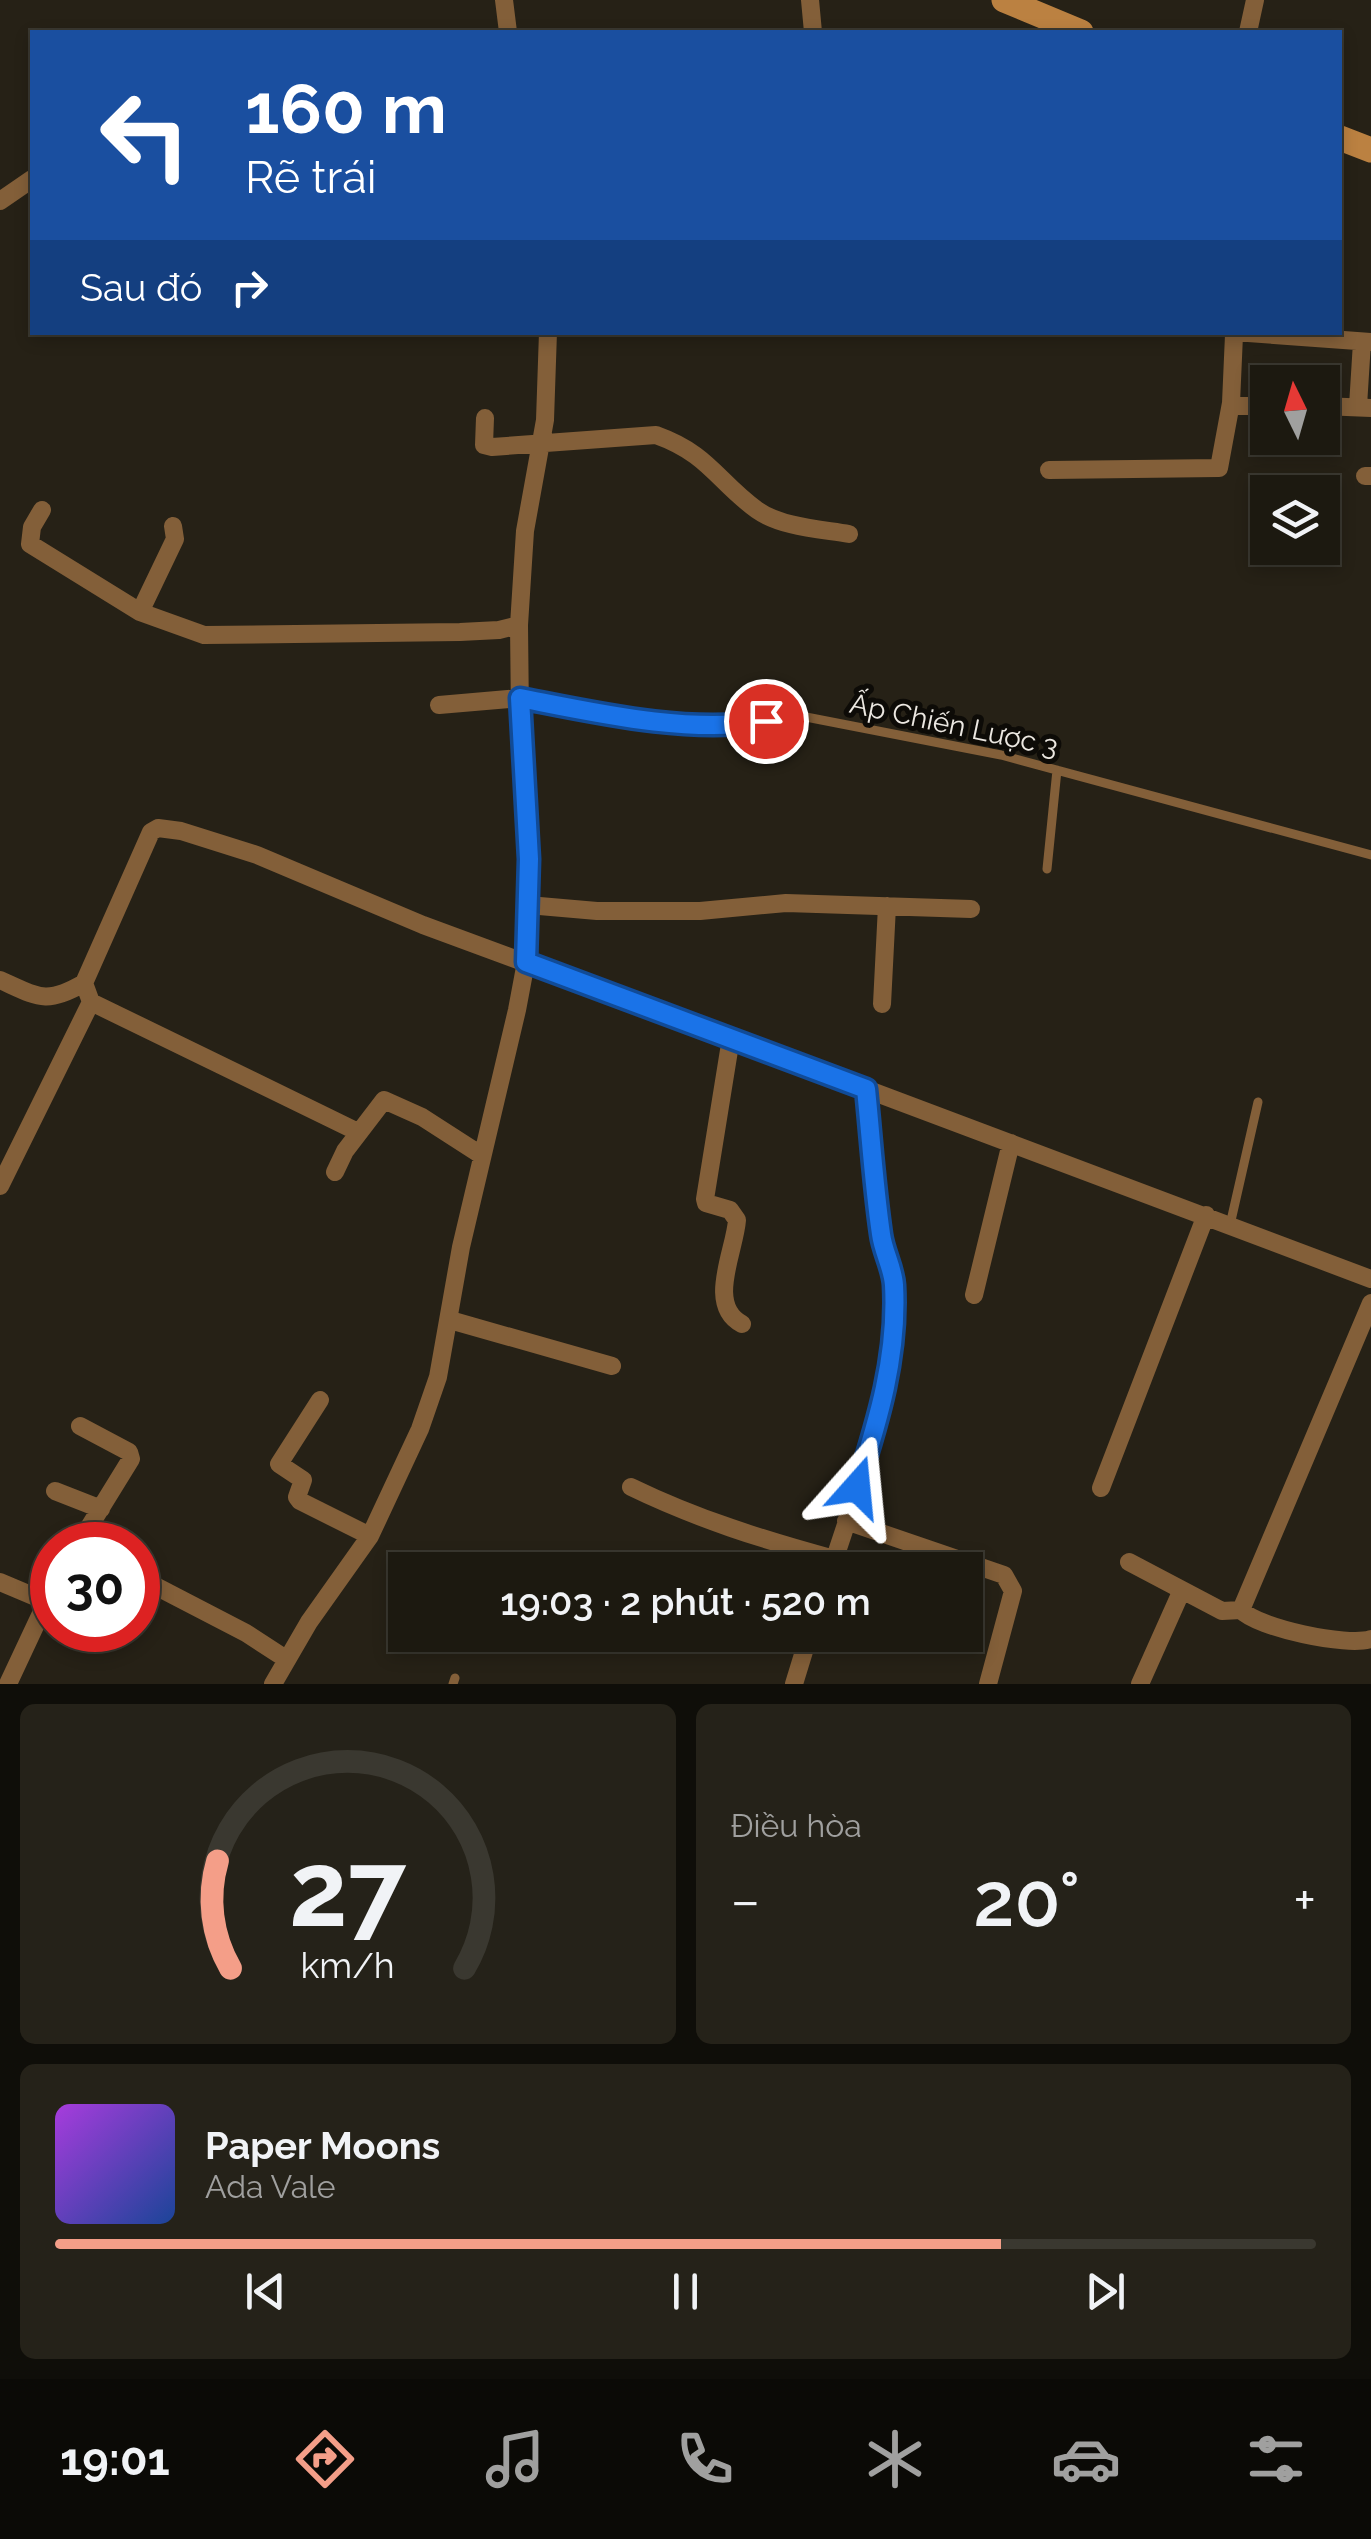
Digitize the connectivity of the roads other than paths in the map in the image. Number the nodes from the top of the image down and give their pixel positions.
1 (504, 0) edge
2 (810, 0) edge
3 (1004, 0) edge
4 (1255, 0) edge
5 (508, 30) edge
6 (814, 30) edge
7 (1077, 30) edge
8 (1248, 30) edge
9 (1342, 139) edge
10 (1371, 150) edge
11 (30, 181) edge
12 (0, 201) edge
13 (548, 335) edge
14 (1234, 335) edge
15 (1250, 335) edge
16 (1366, 342) edge
17 (1231, 403) junction
18 (1250, 406) edge
19 (1364, 407) edge
20 (485, 418) dead end
21 (540, 444) junction
22 (1049, 470) dead end
23 (42, 510) dead end
24 (173, 526) dead end
25 (849, 534) dead end
26 (140, 612) junction
27 (519, 625) junction
28 (520, 698) junction
29 (438, 705) dead end
30 (1056, 775) junction
31 (1371, 856) edge
32 (1047, 868) dead end
33 (528, 905) junction
34 (887, 906) junction
35 (971, 909) dead end
36 (526, 962) junction
37 (0, 980) edge
38 (84, 982) junction
39 (90, 1002) junction
40 (882, 1004) dead end
41 (731, 1038) junction
42 (866, 1089) junction
43 (1258, 1102) dead end
44 (358, 1132) junction
45 (1011, 1143) junction
46 (482, 1155) junction
47 (335, 1172) dead end
48 (0, 1186) edge
49 (1206, 1215) junction
50 (1230, 1225) junction
51 (1371, 1279) edge
52 (974, 1296) dead end
53 (1371, 1303) edge
54 (450, 1320) junction
55 (742, 1324) dead end
56 (612, 1366) dead end
57 (320, 1400) dead end
58 (80, 1426) dead end
59 (632, 1487) dead end
60 (1101, 1488) dead end
61 (56, 1491) dead end
62 (101, 1509) junction
63 (846, 1521) junction
64 (93, 1522) edge
65 (370, 1536) junction
66 (796, 1552) edge
67 (836, 1552) edge
68 (1129, 1562) dead end
69 (0, 1582) edge
70 (160, 1588) edge
71 (30, 1590) edge
72 (1182, 1590) junction
73 (1241, 1610) junction
74 (30, 1636) edge
75 (1371, 1639) edge
76 (804, 1652) edge
77 (286, 1658) junction
78 (8, 1684) edge
79 (272, 1684) edge
80 (794, 1684) edge
81 (988, 1684) edge
82 (1140, 1684) edge

1 - 5 street
2 - 6 street
3 - 7 main road
4 - 8 street
9 - 10 main road
11 - 12 street
13 - 21 street
14 - 17 street
15 - 16 street
16 - 19 street
17 - 18 street
17 - 22 street
20 - 21 street
21 - 25 street
21 - 27 street
23 - 26 street
24 - 26 street
26 - 27 street
27 - 28 street
28 - 29 street
28 - 30 lane, Ấp Chiến Lược 3
28 - 33 street
30 - 31 lane, Ấp Chiến Lược 3
30 - 32 lane
33 - 34 street
33 - 36 street
34 - 35 street
34 - 40 street
36 - 38 street
36 - 41 street
36 - 46 street
37 - 38 street
38 - 39 street
39 - 44 street
39 - 48 street
41 - 42 street
41 - 55 street
42 - 45 street
42 - 63 street
43 - 50 lane
44 - 46 street
44 - 47 street
45 - 49 street
45 - 52 street
46 - 54 street
49 - 50 street
49 - 60 street
50 - 51 street
53 - 73 street
54 - 56 street
54 - 65 street
57 - 65 street
58 - 62 street
59 - 66 street
61 - 62 street
62 - 64 street
63 - 67 street
63 - 81 street
65 - 77 street
68 - 72 street
69 - 71 street
70 - 77 street
72 - 73 street
72 - 82 street
73 - 75 street
74 - 78 street
76 - 80 street
77 - 79 street

